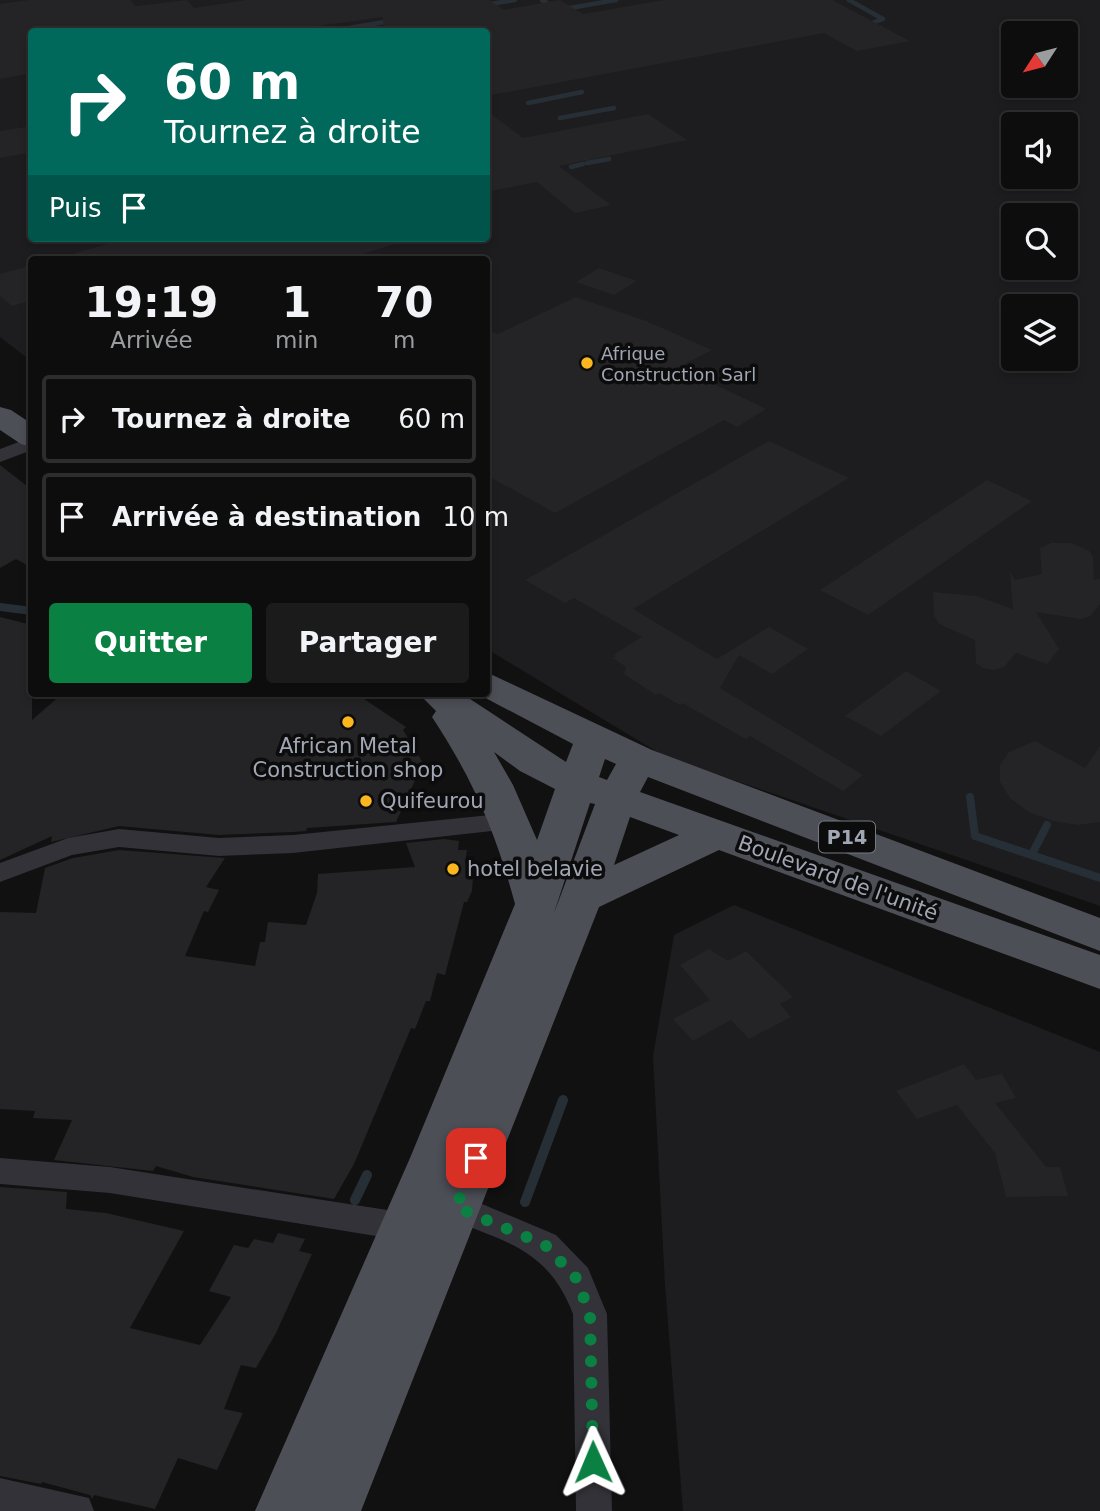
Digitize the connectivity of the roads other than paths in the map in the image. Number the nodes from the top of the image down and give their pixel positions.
1 (0, 388) edge
2 (28, 407) edge
3 (0, 416) edge
4 (28, 438) edge
5 (28, 443) edge
6 (0, 456) edge
7 (490, 685) edge
8 (438, 697) edge
9 (441, 697) edge
10 (594, 740) junction
11 (638, 759) junction
12 (575, 783) junction
13 (616, 800) junction
14 (511, 822) junction
15 (716, 834) junction
16 (0, 873) edge
17 (559, 901) junction
18 (1100, 935) edge
19 (1100, 972) edge
20 (0, 1171) edge
21 (436, 1223) junction
22 (0, 1496) edge
23 (76, 1511) edge
24 (284, 1511) edge
25 (332, 1511) edge
26 (594, 1511) edge

1 - 2 main road
3 - 4 main road
5 - 6 street
7 - 10 main road, P14
8 - 14 main road
9 - 12 main road, P14
10 - 11 main road, Boulevard de l'unité / P14
10 - 12 main road
11 - 13 main road
11 - 18 main road, Boulevard de l'unité / P14
12 - 13 main road, Boulevard de l'unité / P14
12 - 17 main road
13 - 15 main road, Boulevard de l'unité / P14
13 - 17 main road
14 - 16 street
14 - 17 main road
15 - 17 main road
15 - 19 main road, Boulevard de l'unité / P14
17 - 21 main road
20 - 21 street
21 - 24 main road
21 - 25 main road
21 - 26 street
22 - 23 street

